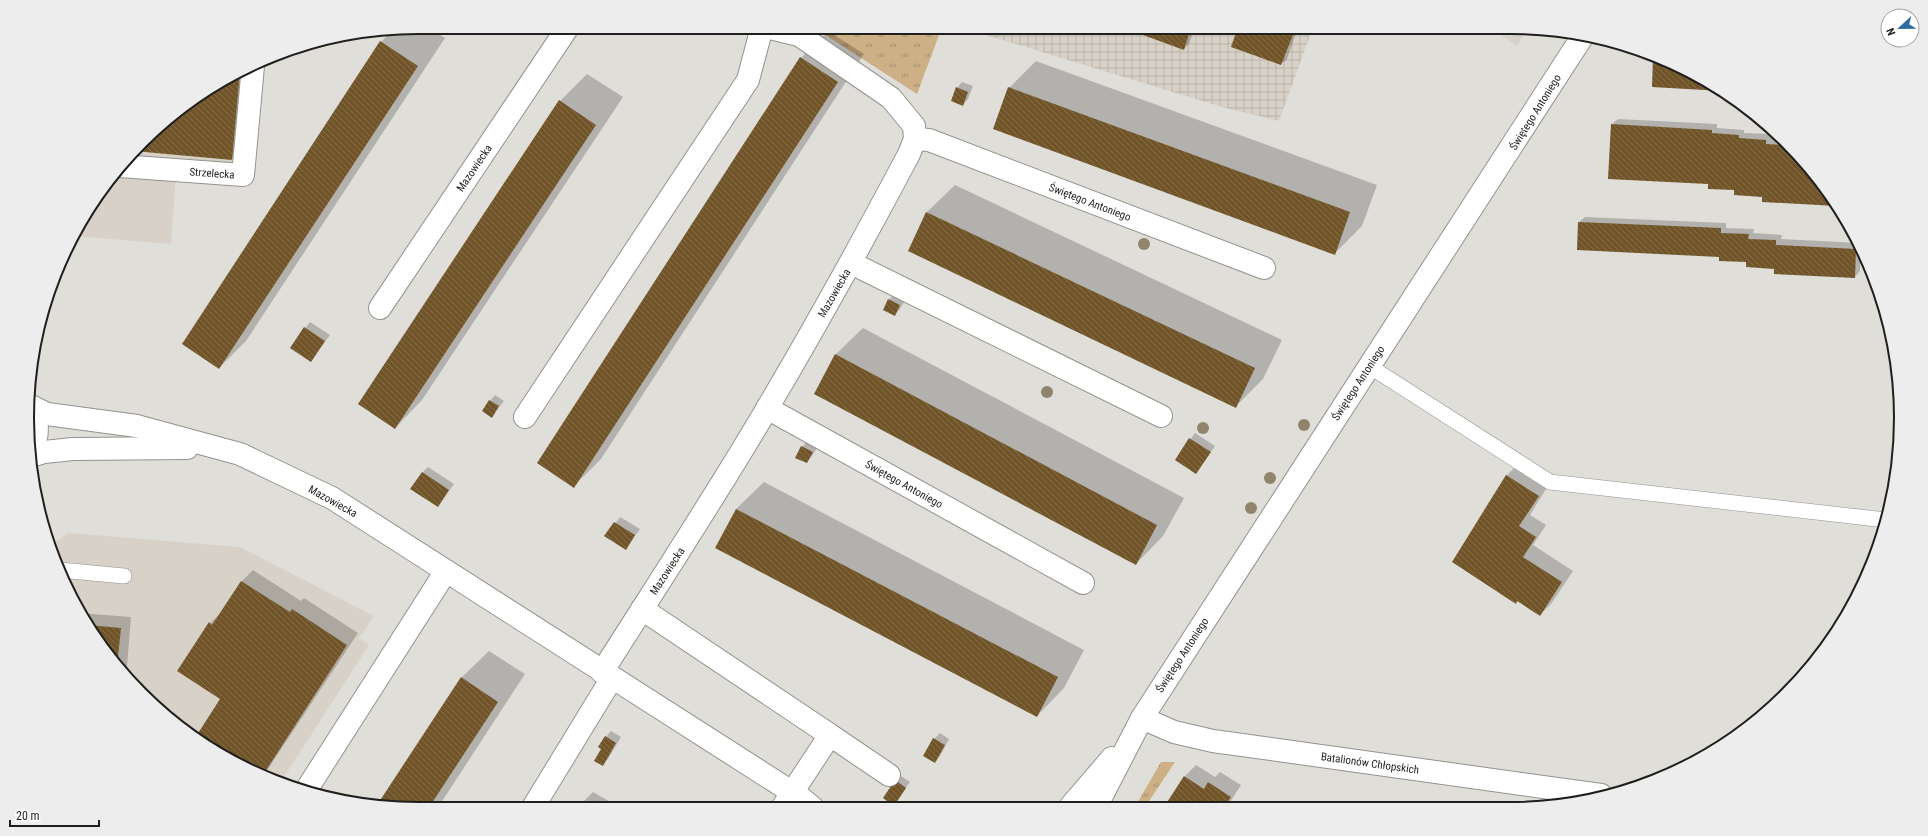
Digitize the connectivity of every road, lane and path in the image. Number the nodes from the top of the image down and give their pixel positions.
1 (563, 34) edge
2 (760, 34) edge
3 (795, 34) edge
4 (1580, 40) edge
5 (252, 72) edge
6 (915, 139) junction
7 (128, 167) edge
8 (851, 264) junction
9 (1264, 268) dead end
10 (380, 308) dead end
11 (1369, 366) junction
12 (34, 408) edge
13 (767, 408) junction
14 (34, 415) edge
15 (1161, 416) dead end
16 (525, 417) dead end
17 (35, 443) edge
18 (212, 448) junction
19 (36, 454) edge
20 (1880, 519) edge
21 (66, 571) edge
22 (446, 571) junction
23 (124, 576) dead end
24 (1083, 583) dead end
25 (642, 609) junction
26 (607, 674) junction
27 (1138, 725) junction
28 (830, 735) junction
29 (889, 775) dead end
30 (309, 786) edge
31 (1591, 794) edge
32 (536, 802) edge
33 (797, 802) edge
34 (1074, 802) edge
35 (1099, 802) edge

1 - 10 street, Mazowiecka
2 - 16 street
3 - 6 street
4 - 11 street, Świętego Antoniego
5 - 7 street, Strzelecka
6 - 8 street, Mazowiecka
6 - 9 street, Świętego Antoniego
8 - 13 street, Mazowiecka
8 - 15 street
11 - 20 lane
11 - 27 street, Świętego Antoniego
12 - 18 street, Mazowiecka
13 - 24 street, Świętego Antoniego
13 - 25 street, Mazowiecka
14 - 17 street
18 - 19 street, Mazowiecka
18 - 22 street, Mazowiecka
21 - 23 lane
22 - 26 street, Mazowiecka
22 - 30 street
25 - 26 street, Mazowiecka
25 - 28 street
26 - 32 street, Mazowiecka
26 - 33 street, Mazowiecka
27 - 31 street, Batalionów Chłopskich
27 - 34 street, Świętego Antoniego
27 - 35 street, Świętego Antoniego
28 - 29 street
28 - 33 street

